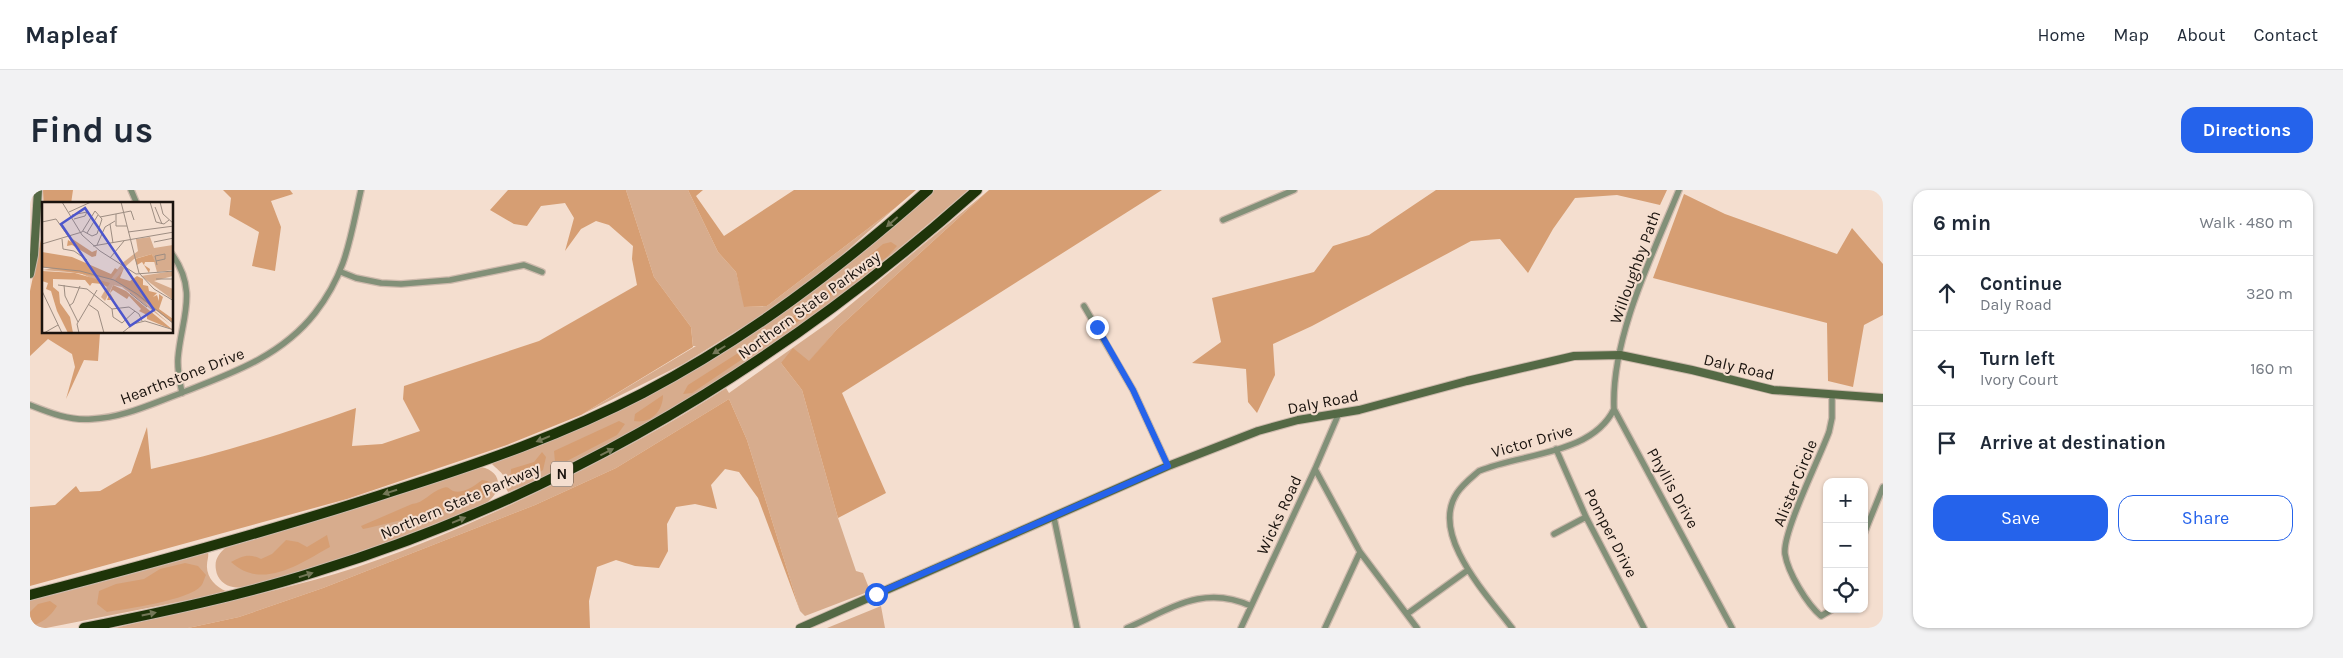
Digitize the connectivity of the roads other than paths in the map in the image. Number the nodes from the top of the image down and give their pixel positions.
1 (38, 190) edge
2 (130, 190) edge
3 (361, 190) edge
4 (928, 190) edge
5 (977, 190) edge
6 (1294, 190) edge
7 (1679, 190) edge
8 (135, 202) edge
9 (1223, 220) dead end
10 (174, 257) edge
11 (341, 272) junction
12 (542, 272) dead end
13 (30, 274) edge
14 (1084, 306) dead end
15 (1620, 355) junction
16 (182, 393) junction
17 (1832, 395) junction
18 (1883, 398) edge
19 (30, 405) edge
20 (1614, 410) junction
21 (1339, 413) junction
22 (1556, 449) junction
23 (1168, 466) junction
24 (1315, 469) junction
25 (1883, 488) edge
26 (1586, 517) junction
27 (1054, 518) junction
28 (1868, 524) edge
29 (1554, 534) dead end
30 (1360, 552) junction
31 (1468, 570) junction
32 (30, 595) edge
33 (1251, 606) junction
34 (1826, 613) edge
35 (1407, 614) junction
36 (84, 628) edge
37 (800, 628) edge
38 (1077, 628) edge
39 (1127, 628) edge
40 (1241, 628) edge
41 (1325, 628) edge
42 (1417, 628) edge
43 (1512, 628) edge
44 (1644, 628) edge
45 (1732, 628) edge

1 - 13 street
2 - 8 street
3 - 11 street, Hearthstone Drive
4 -> 32 highway, Northern State Parkway / N
36 -> 5 highway, Northern State Parkway / N
6 - 9 street
7 - 15 street, Willoughby Path
10 - 16 street
11 - 12 street
11 - 16 street, Hearthstone Drive
14 - 23 street
15 - 17 street, Daly Road
15 - 20 street, Phyllis Drive
15 - 21 street, Daly Road
16 - 19 street, Hearthstone Drive
17 - 18 street, Daly Road
17 - 34 street, Alister Circle
20 - 22 street, Victor Drive
20 - 45 street, Phyllis Drive
21 - 23 street, Daly Road
21 - 24 street, Wicks Road
22 - 26 street, Pomper Drive
22 - 31 street, Victor Drive
23 - 27 street, Daly Road
24 - 30 street
24 - 33 street, Wicks Road
25 - 28 street
26 - 29 street
26 - 44 street, Pomper Drive
27 - 37 street, Daly Road
27 - 38 street
30 - 35 street
30 - 41 street
31 - 35 street
31 - 43 street, Victor Drive
33 - 39 street
33 - 40 street, Wicks Road
35 - 42 street

